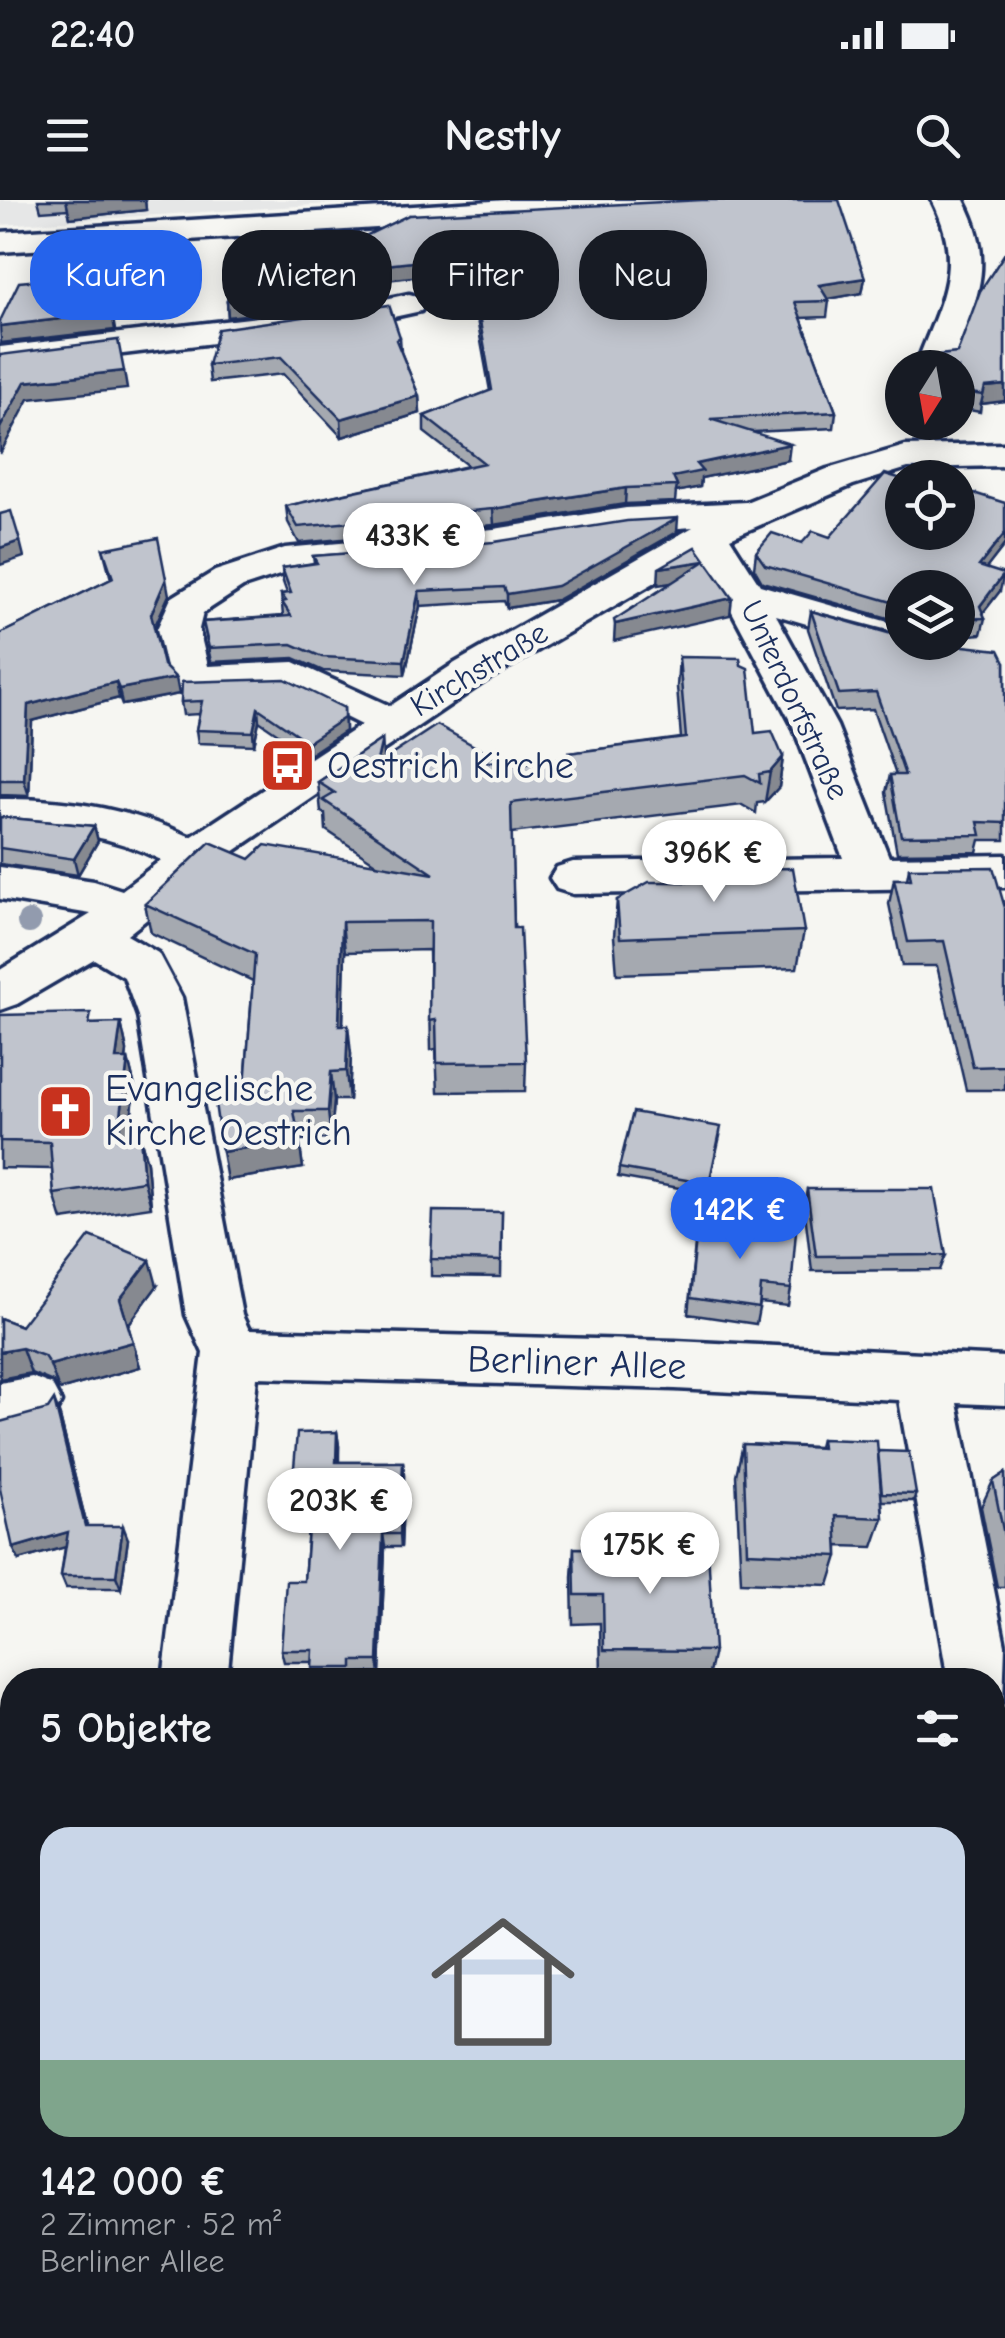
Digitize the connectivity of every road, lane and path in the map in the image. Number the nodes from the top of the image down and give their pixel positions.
1 (726, 200) edge
2 (948, 200) edge
3 (0, 242) edge
4 (408, 304) dead end
5 (940, 350) edge
6 (0, 358) edge
7 (909, 440) edge
8 (1005, 455) edge
9 (750, 512) junction
10 (707, 535) junction
11 (745, 593) junction
12 (885, 633) edge
13 (390, 724) junction
14 (0, 814) edge
15 (193, 858) junction
16 (1005, 871) edge
17 (872, 872) junction
18 (573, 878) dead end
19 (0, 883) edge
20 (108, 924) junction
21 (0, 992) edge
22 (231, 1354) junction
23 (922, 1376) junction
24 (1005, 1381) edge
25 (195, 1668) edge
26 (978, 1668) edge

1 - 3 street
2 - 5 street
4 - 6 street
7 - 8 street, Kirchstraße
7 - 9 street, Kirchstraße
9 - 10 street, Kirchstraße
9 - 13 street
10 - 11 street, Unterdorfstraße
10 - 13 street, Kirchstraße
11 - 12 street
11 - 17 street, Unterdorfstraße
13 - 15 street, Kirchstraße
14 - 15 street
15 - 20 street, Kirchstraße
16 - 17 street
17 - 18 street
19 - 20 street
20 - 21 street, Kirchstraße
20 - 22 street
22 - 23 street, Berliner Allee
22 - 25 street
23 - 24 street, Berliner Allee
23 - 26 street

